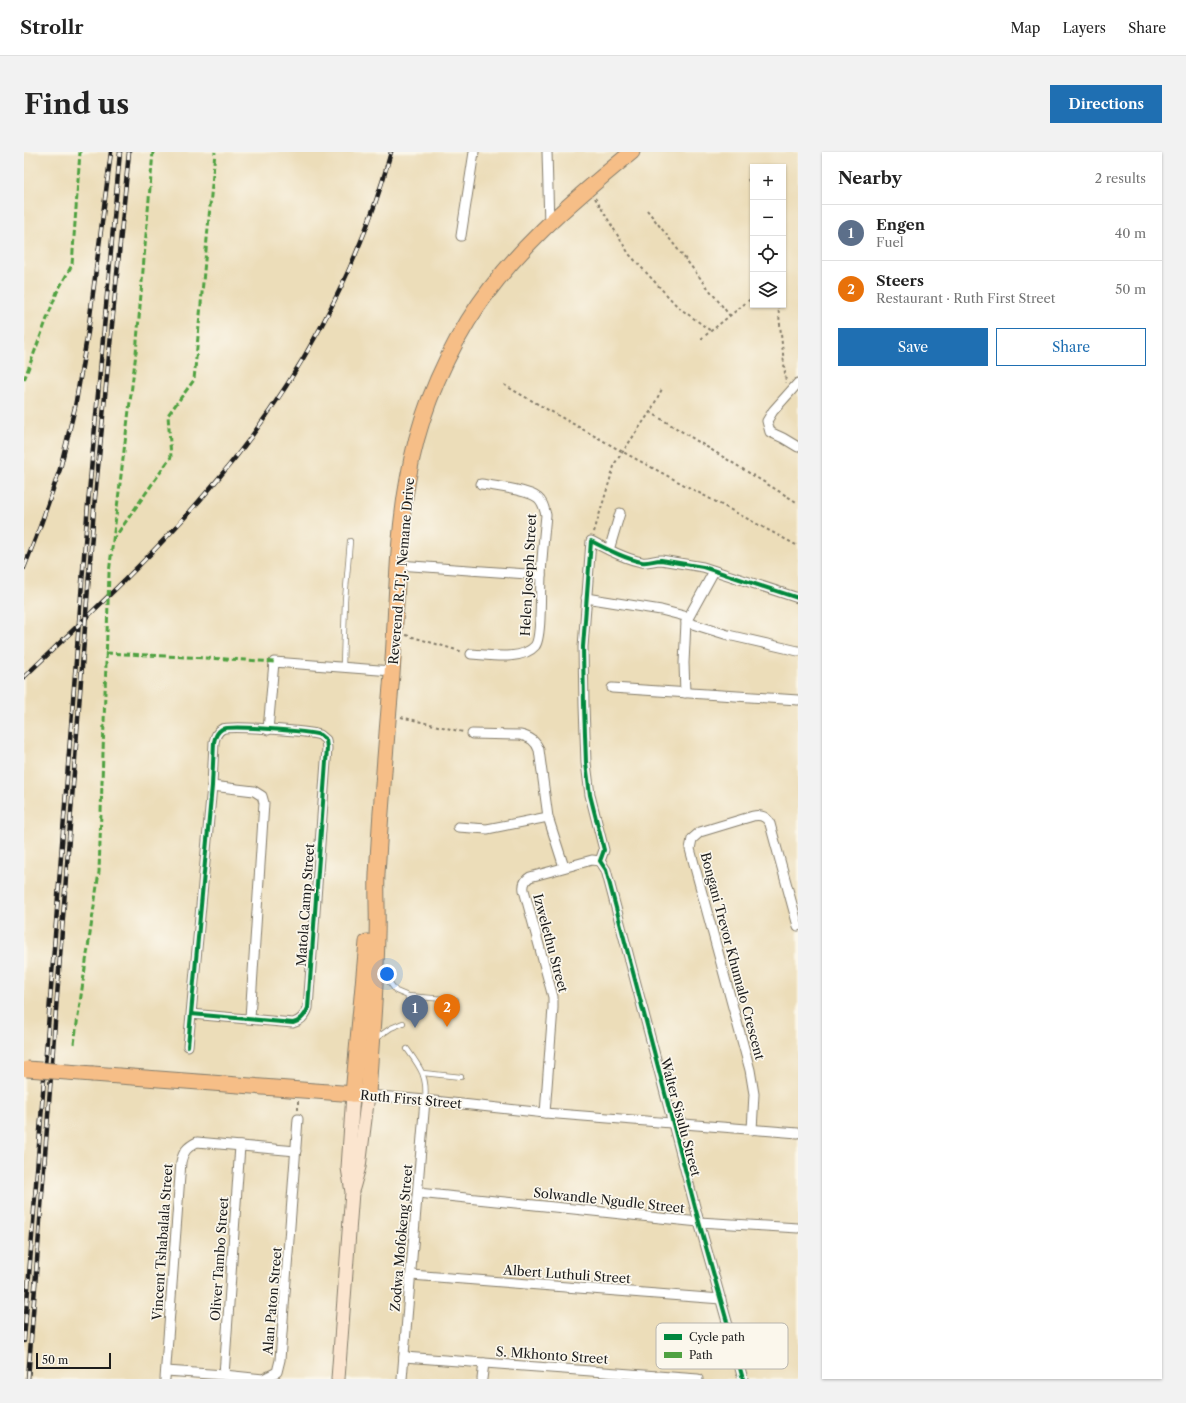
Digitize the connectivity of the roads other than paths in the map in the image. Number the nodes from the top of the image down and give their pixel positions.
1 (474, 152) edge
2 (547, 152) edge
3 (632, 152) edge
4 (549, 225) junction
5 (461, 236) dead end
6 (798, 383) edge
7 (798, 447) edge
8 (481, 484) dead end
9 (620, 513) dead end
10 (350, 542) dead end
11 (609, 550) junction
12 (398, 565) junction
13 (714, 570) junction
14 (541, 575) junction
15 (586, 598) junction
16 (798, 598) edge
17 (687, 620) junction
18 (798, 651) edge
19 (470, 654) road end
20 (343, 667) junction
21 (392, 671) junction
22 (612, 688) dead end
23 (685, 693) junction
24 (798, 700) edge
25 (268, 730) junction
26 (472, 734) road end
27 (212, 786) junction
28 (548, 817) junction
29 (458, 827) dead end
30 (600, 860) junction
31 (564, 867) junction
32 (377, 877) junction
33 (798, 926) edge
34 (376, 962) junction
35 (408, 996) junction
36 (456, 1000) dead end
37 (408, 1004) dead end
38 (191, 1014) junction
39 (250, 1018) junction
40 (403, 1023) dead end
41 (371, 1042) junction
42 (188, 1046) dead end
43 (407, 1049) dead end
44 (26, 1069) edge
45 (423, 1074) junction
46 (461, 1077) dead end
47 (352, 1094) junction
48 (368, 1095) junction
49 (425, 1100) junction
50 (545, 1113) junction
51 (298, 1119) road end
52 (673, 1124) junction
53 (752, 1130) junction
54 (798, 1133) edge
55 (240, 1146) junction
56 (296, 1151) junction
57 (352, 1192) junction
58 (418, 1194) junction
59 (699, 1222) junction
60 (798, 1228) edge
61 (411, 1276) junction
62 (721, 1299) junction
63 (728, 1323) edge
64 (404, 1357) junction
65 (484, 1363) junction
66 (566, 1369) junction
67 (740, 1369) edge
68 (166, 1375) edge
69 (224, 1375) junction
70 (648, 1377) edge
71 (338, 1379) edge
72 (402, 1379) edge
73 (482, 1379) edge
74 (565, 1379) edge
75 (698, 1379) edge
76 (743, 1379) edge

1 - 5 street
2 - 4 street
3 - 4 main road, Reverend R.T.J. Nemane Drive
4 - 12 main road, Reverend R.T.J. Nemane Drive
6 - 7 street
8 - 14 street, Helen Joseph Street
9 - 11 street
10 - 20 lane
11 - 13 street
11 - 15 street
12 - 14 street
12 - 21 main road, Reverend R.T.J. Nemane Drive
13 - 16 street
13 - 17 street
14 - 19 street, Helen Joseph Street
15 - 17 street
15 - 30 street
17 - 18 street
17 - 23 street
20 - 21 street
20 - 25 street
21 - 32 main road, Reverend R.T.J. Nemane Drive
22 - 23 street
23 - 24 street
25 - 27 street
25 - 39 street, Matola Camp Street
26 - 28 street
27 - 38 street
27 - 39 street
28 - 29 street
28 - 31 street
30 - 31 street, Izwelethu Street
30 - 52 street, Walter Sisulu Street
31 - 50 street, Izwelethu Street
32 - 34 main road, Reverend R.T.J. Nemane Drive
32 - 47 main road, Reverend R.T.J. Nemane Drive
33 - 53 street, Bongani Trevor Khumalo Crescent
34 - 35 lane
34 - 41 main road, Reverend R.T.J. Nemane Drive
35 - 36 lane
35 - 37 lane
38 - 39 street, Matola Camp Street
38 - 42 street
40 - 41 lane
41 - 48 main road, Reverend R.T.J. Nemane Drive
43 - 45 lane
44 - 47 main road, Ruth First Street, bridge
45 - 46 lane
45 - 49 lane
47 - 48 main road, Ruth First Street
47 - 57 street, Reverend R.T.J. Nemane Drive
48 - 49 street, Ruth First Street
48 - 57 street, Reverend R.T.J. Nemane Drive
49 - 50 street, Ruth First Street
49 - 58 street, Zodwa Mofokeng Street
50 - 52 street, Ruth First Street
51 - 56 street, Alan Paton Street
52 - 53 street, Ruth First Street
52 - 59 street, Walter Sisulu Street
53 - 54 street, Ruth First Street
55 - 56 street, Vincent Tshabalala Street
55 - 68 street, Vincent Tshabalala Street
55 - 69 street, Oliver Tambo Street
56 - 69 street, Alan Paton Street
57 - 71 street, Reverend R.T.J. Nemane Drive
58 - 59 street, Solwandle Ngudle Street
58 - 61 street, Zodwa Mofokeng Street
59 - 60 street, Solwandle Ngudle Street
59 - 62 street, Walter Sisulu Street
61 - 62 street, Albert Luthuli Street
61 - 64 street, Zodwa Mofokeng Street
62 - 63 street, Walter Sisulu Street
64 - 65 street, S. Mkhonto Street
64 - 72 street, Zodwa Mofokeng Street
65 - 66 street, S. Mkhonto Street
65 - 73 street
66 - 70 street, S. Mkhonto Street
66 - 74 street
67 - 76 street, Walter Sisulu Street
68 - 69 street, Alan Paton Street
70 - 75 street, S. Mkhonto Street

